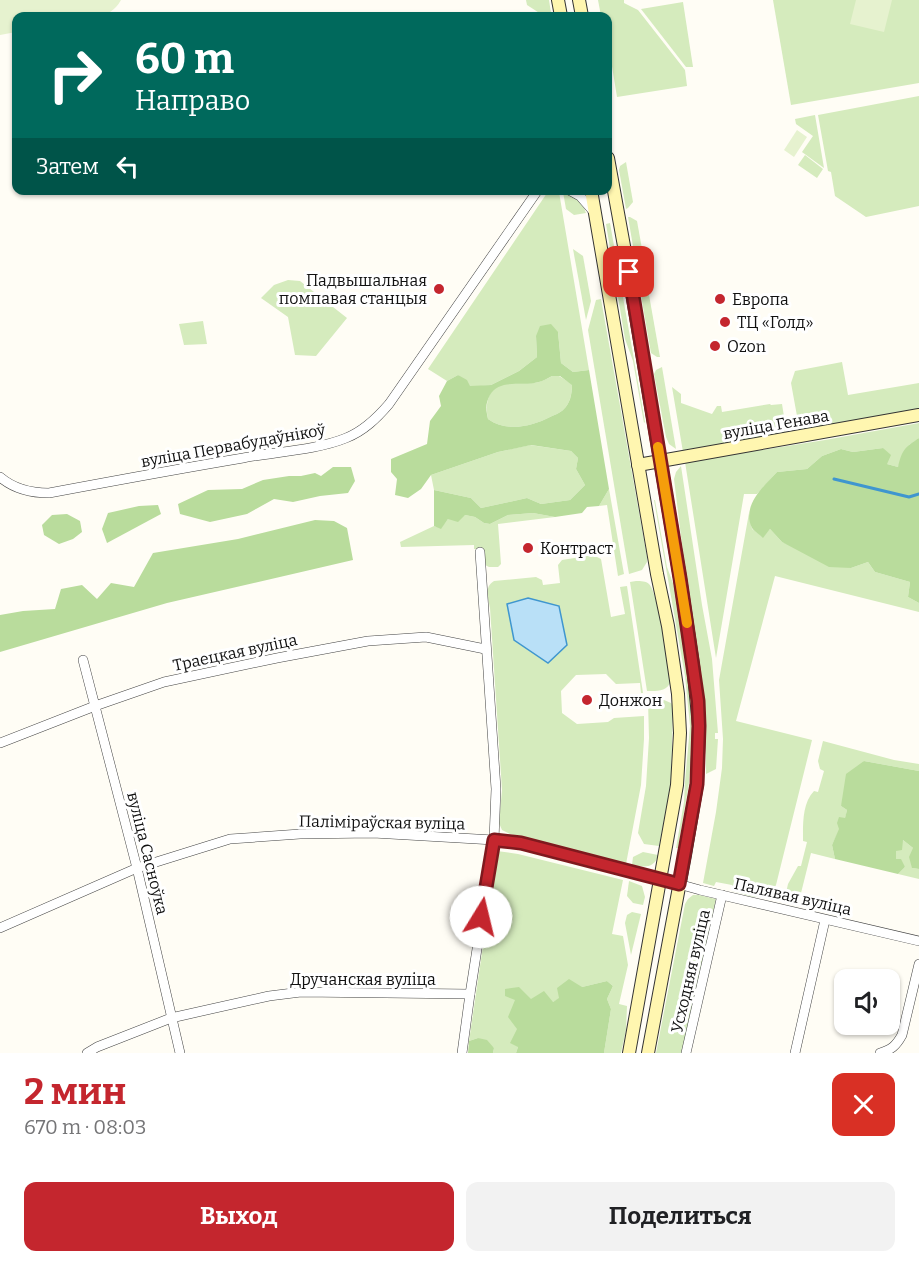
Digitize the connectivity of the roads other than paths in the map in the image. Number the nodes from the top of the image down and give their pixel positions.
1 (612, 180) edge
2 (535, 195) edge
3 (578, 195) edge
4 (592, 195) edge
5 (594, 212) junction
6 (919, 415) edge
7 (660, 461) junction
8 (639, 465) junction
9 (0, 477) edge
10 (480, 552) dead end
11 (485, 649) junction
12 (83, 660) dead end
13 (95, 706) junction
14 (0, 743) edge
15 (494, 840) junction
16 (137, 868) junction
17 (660, 879) junction
18 (679, 884) junction
19 (722, 895) junction
20 (825, 920) junction
21 (0, 928) edge
22 (919, 941) edge
23 (919, 964) edge
24 (470, 994) junction
25 (171, 1018) junction
26 (87, 1053) edge
27 (180, 1053) edge
28 (462, 1053) edge
29 (629, 1053) edge
30 (648, 1053) edge
31 (686, 1053) edge
32 (795, 1053) edge
33 (880, 1053) edge

1 - 7 main road
2 - 9 street, вуліца Первабудаўнікоў
3 - 5 street
4 - 5 main road
5 - 8 main road
6 - 7 main road, вуліца Генава
7 - 8 main road, вуліца Генава
7 - 18 main road
8 - 17 main road
10 - 11 street
11 - 13 street, Траецкая вуліца
11 - 15 street
12 - 13 street, вуліца Сасноўка
13 - 14 street, Траецкая вуліца
13 - 16 street, вуліца Сасноўка
15 - 16 street, Паліміраўская вуліца
15 - 17 street, Паліміраўская вуліца
15 - 24 street
16 - 21 street, Паліміраўская вуліца
16 - 25 street, вуліца Сасноўка
17 - 18 street, Палявая вуліца
17 - 29 main road
18 - 19 street, Палявая вуліца
18 - 30 main road
19 - 20 street, Палявая вуліца
19 - 31 street, Усходняя вуліца
20 - 22 street, Палявая вуліца
20 - 32 street
23 - 33 street
24 - 25 street, Дручанская вуліца
24 - 28 street
25 - 26 street, Дручанская вуліца
25 - 27 street, вуліца Сасноўка

